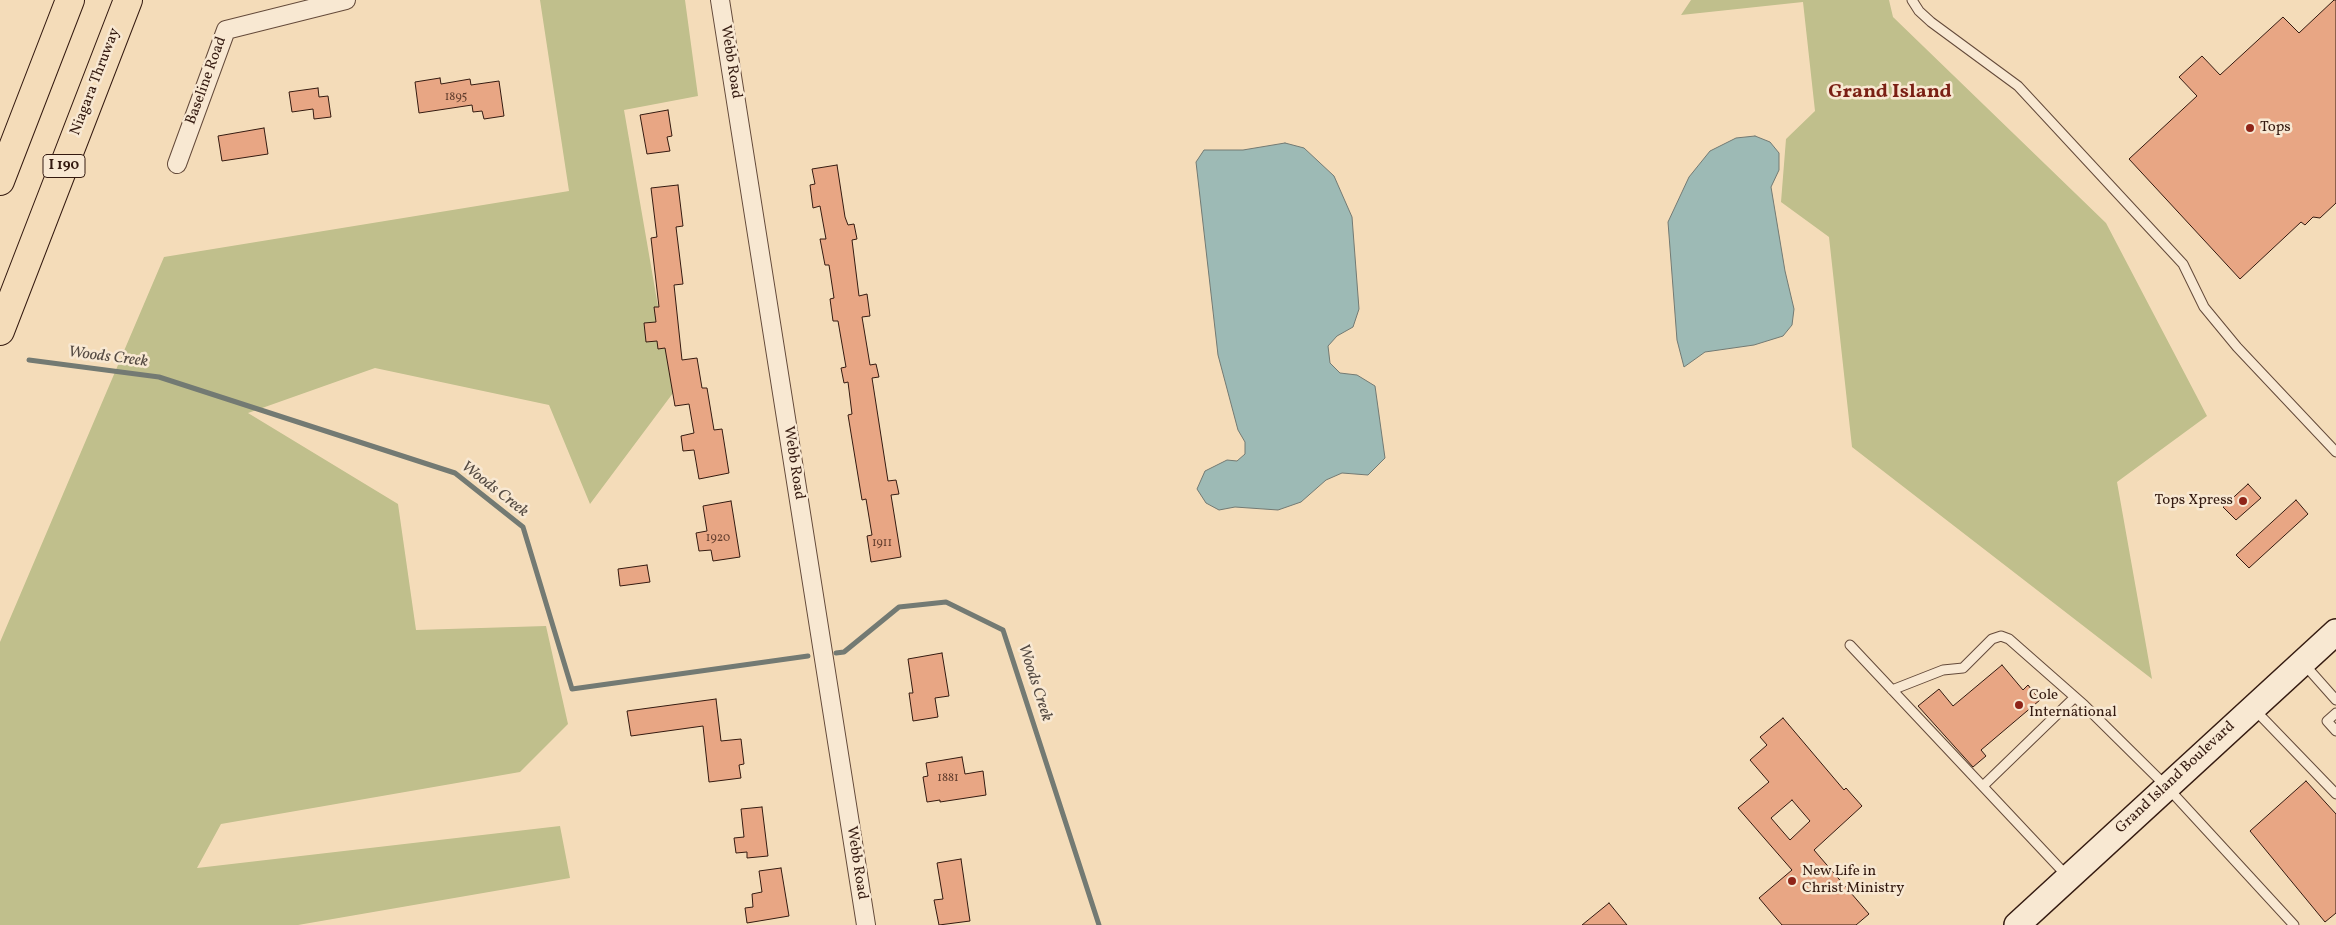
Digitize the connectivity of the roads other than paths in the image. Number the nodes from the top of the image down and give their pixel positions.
1 (70, 0) edge
2 (128, 0) edge
3 (346, 0) edge
4 (720, 0) edge
5 (1912, 0) edge
6 (177, 164) dead end
7 (0, 180) edge
8 (0, 331) edge
9 (2336, 452) edge
10 (2336, 632) edge
11 (1850, 645) dead end
12 (2303, 662) junction
13 (1892, 690) junction
14 (2075, 696) junction
15 (2336, 700) edge
16 (2253, 708) junction
17 (2336, 713) edge
18 (2336, 731) edge
19 (1983, 786) junction
20 (2167, 787) junction
21 (2336, 794) edge
22 (2068, 878) junction
23 (866, 925) edge
24 (2017, 925) edge
25 (2294, 925) edge

1 - 7 highway
2 - 8 highway, Niagara Thruway / I 190
3 - 6 street, Baseline Road
4 - 23 street, Webb Road
5 - 9 lane
10 - 12 main road, Grand Island Boulevard
11 - 13 lane
12 - 15 lane
12 - 16 main road, Grand Island Boulevard
13 - 14 lane
13 - 19 lane
14 - 19 lane
14 - 20 lane
16 - 20 main road, Grand Island Boulevard
16 - 21 lane
17 - 18 lane
19 - 22 lane
20 - 22 main road, Grand Island Boulevard
20 - 25 lane
22 - 24 main road, Grand Island Boulevard

